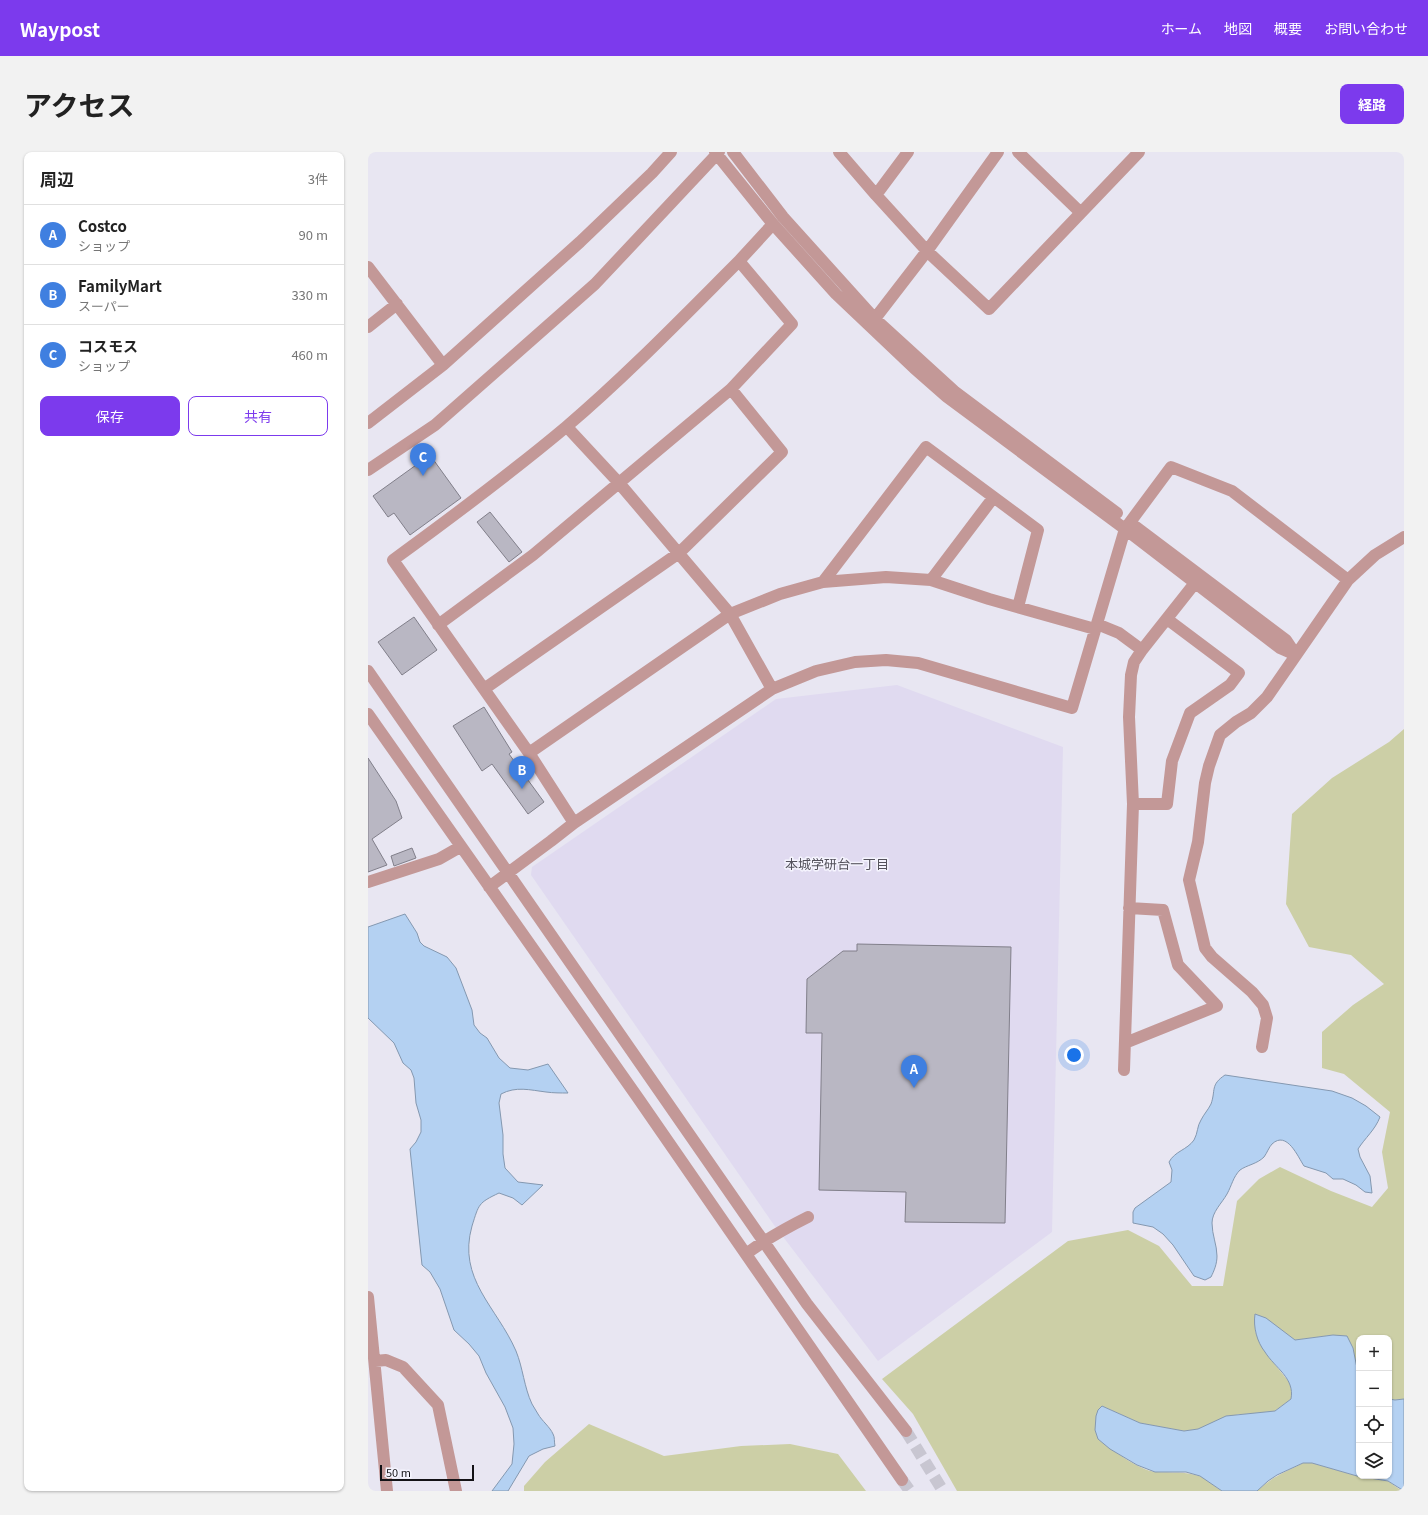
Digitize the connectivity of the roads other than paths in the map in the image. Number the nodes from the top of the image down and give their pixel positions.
1 (671, 152) edge
2 (733, 152) edge
3 (839, 152) edge
4 (908, 152) edge
5 (998, 152) edge
6 (1018, 152) edge
7 (1138, 152) edge
8 (717, 153) edge
9 (876, 195) junction
10 (1080, 212) junction
11 (773, 224) junction
12 (928, 251) junction
13 (739, 260) junction
14 (368, 267) edge
15 (397, 304) junction
16 (872, 323) junction
17 (368, 327) edge
18 (443, 365) junction
19 (731, 389) junction
20 (368, 423) edge
21 (567, 426) junction
22 (368, 470) edge
23 (619, 483) junction
24 (993, 498) junction
25 (1127, 525) junction
26 (1404, 537) edge
27 (679, 552) junction
28 (931, 580) junction
29 (1348, 580) junction
30 (823, 582) junction
31 (1195, 582) junction
32 (1018, 607) junction
33 (730, 614) junction
34 (1167, 619) junction
35 (438, 625) junction
36 (1096, 627) junction
37 (1142, 650) junction
38 (1296, 655) junction
39 (368, 671) edge
40 (772, 688) junction
41 (484, 689) junction
42 (368, 714) edge
43 (529, 753) junction
44 (1133, 804) junction
45 (574, 823) junction
46 (460, 847) junction
47 (508, 873) junction
48 (368, 882) edge
49 (489, 887) junction
50 (1129, 908) junction
51 (1125, 1043) junction
52 (1262, 1047) dead end
53 (1124, 1070) dead end
54 (656, 1086) junction
55 (638, 1098) junction
56 (808, 1217) dead end
57 (764, 1241) junction
58 (746, 1254) junction
59 (368, 1297) edge
60 (375, 1361) junction
61 (906, 1431) tunnel mouth
62 (902, 1480) tunnel mouth
63 (387, 1491) edge
64 (456, 1491) edge

1 - 18 street
2 - 16 street
3 - 9 street
4 - 9 street
5 - 12 street
6 - 10 street
7 - 10 street
8 - 11 street
8 - 22 street
9 - 12 street
10 - 12 street
11 - 13 street
11 - 16 street
12 - 16 street
13 - 19 street
13 - 21 street
14 - 15 street
15 - 17 street
15 - 18 street
16 - 25 street
18 - 20 street
19 - 23 street
19 - 27 street
21 - 23 street
21 - 35 street
23 - 27 street
23 - 35 street
24 - 28 street
24 - 30 street
24 - 32 street
25 - 29 street
25 - 31 street
25 - 36 street
25 - 38 street
26 - 29 street
27 - 33 street
27 - 41 street
28 - 30 street
28 - 32 street
29 - 38 street
30 - 33 street
31 - 34 street
31 - 38 street
32 - 36 street
33 - 40 street
33 - 43 street
34 - 37 street
34 - 44 street
35 - 41 street
36 - 37 street
36 - 40 street
37 - 44 street
38 - 52 street
39 - 47 street
40 - 45 street
41 - 43 street
42 - 46 street
43 - 45 street
44 - 50 street
45 - 47 street
46 - 48 street
46 - 49 street
47 - 49 street
47 - 54 street
49 - 55 street
50 - 51 street
50 - 51 street
51 - 53 street
54 - 55 street
54 - 57 street
55 - 58 street
56 - 57 street
57 - 58 street
57 - 61 street
58 - 62 street
59 - 60 street
60 - 63 street
60 - 64 street

